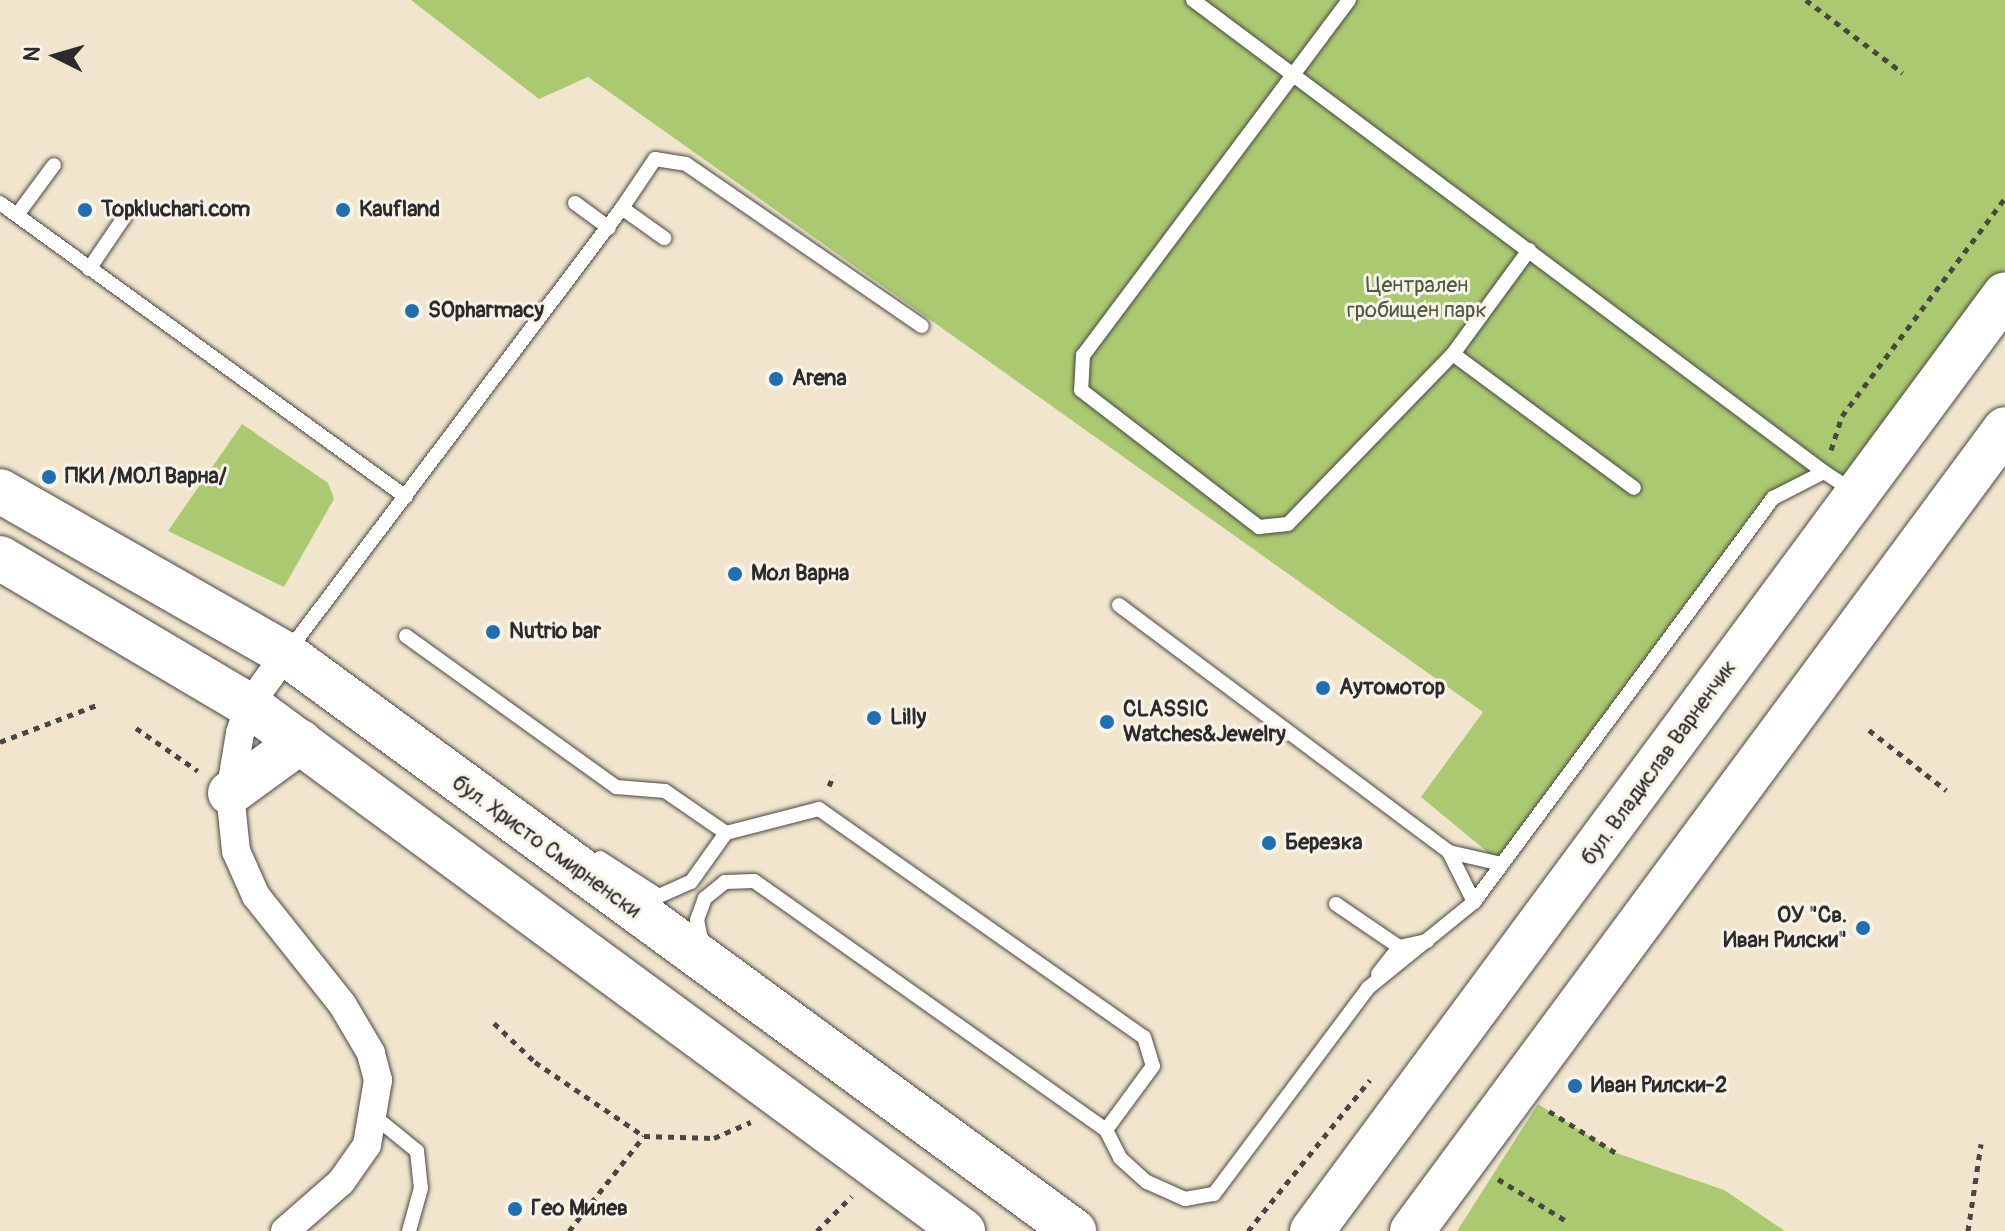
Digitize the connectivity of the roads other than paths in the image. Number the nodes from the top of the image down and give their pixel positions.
1 (1193, 0) edge
2 (1349, 0) edge
3 (1294, 75) junction
4 (54, 165) dead end
5 (0, 203) edge
6 (575, 203) dead end
7 (622, 208) junction
8 (17, 215) junction
9 (125, 216) dead end
10 (609, 228) junction
11 (664, 238) dead end
12 (1529, 250) junction
13 (89, 269) junction
14 (2005, 294) edge
15 (922, 326) dead end
16 (1453, 354) junction
17 (2005, 429) edge
18 (1841, 483) junction
19 (1634, 488) dead end
20 (0, 491) edge
21 (406, 497) junction
22 (0, 558) edge
23 (1119, 605) dead end
24 (406, 636) dead end
25 (286, 654) junction
26 (249, 705) junction
27 (300, 742) junction
28 (230, 793) junction
29 (522, 830) junction
30 (726, 833) junction
31 (1449, 852) junction
32 (1502, 864) junction
33 (1474, 902) junction
34 (1336, 904) dead end
35 (1435, 939) junction
36 (1399, 947) junction
37 (1368, 988) junction
38 (744, 991) junction
39 (375, 1117) junction
40 (1106, 1130) junction
41 (285, 1231) edge
42 (409, 1231) edge
43 (963, 1231) edge
44 (1074, 1231) edge
45 (1312, 1231) edge
46 (1412, 1231) edge

1 - 3 lane
2 - 3 lane
3 - 12 lane
3 - 16 lane
4 - 8 lane
5 - 8 lane
6 - 10 lane
7 - 10 lane
7 - 11 lane
7 - 15 lane
8 - 13 lane
9 - 13 lane
10 - 21 lane
12 - 16 lane
12 - 18 lane
13 - 21 lane
14 - 18 main road, бул. Владислав Варненчик
16 - 19 lane
17 - 46 main road
18 - 32 lane
18 - 45 main road, бул. Владислав Варненчик
20 - 25 main road, бул. Христо Смирненски
21 - 25 lane
22 - 26 main road
23 - 31 lane
24 - 30 lane
25 - 26 street
25 - 29 main road, бул. Христо Смирненски
26 - 27 main road
26 - 28 street
27 - 28 main road
27 - 43 main road
28 - 39 street
29 - 30 lane
29 - 38 main road, бул. Христо Смирненски
30 - 40 lane
31 - 32 lane
31 - 33 lane
32 - 33 lane
33 - 35 lane
34 - 36 lane
35 - 36 lane
35 - 37 lane
36 - 37 lane
37 - 40 lane
38 - 40 lane
38 - 44 main road, бул. Христо Смирненски
39 - 41 street
39 - 42 lane

